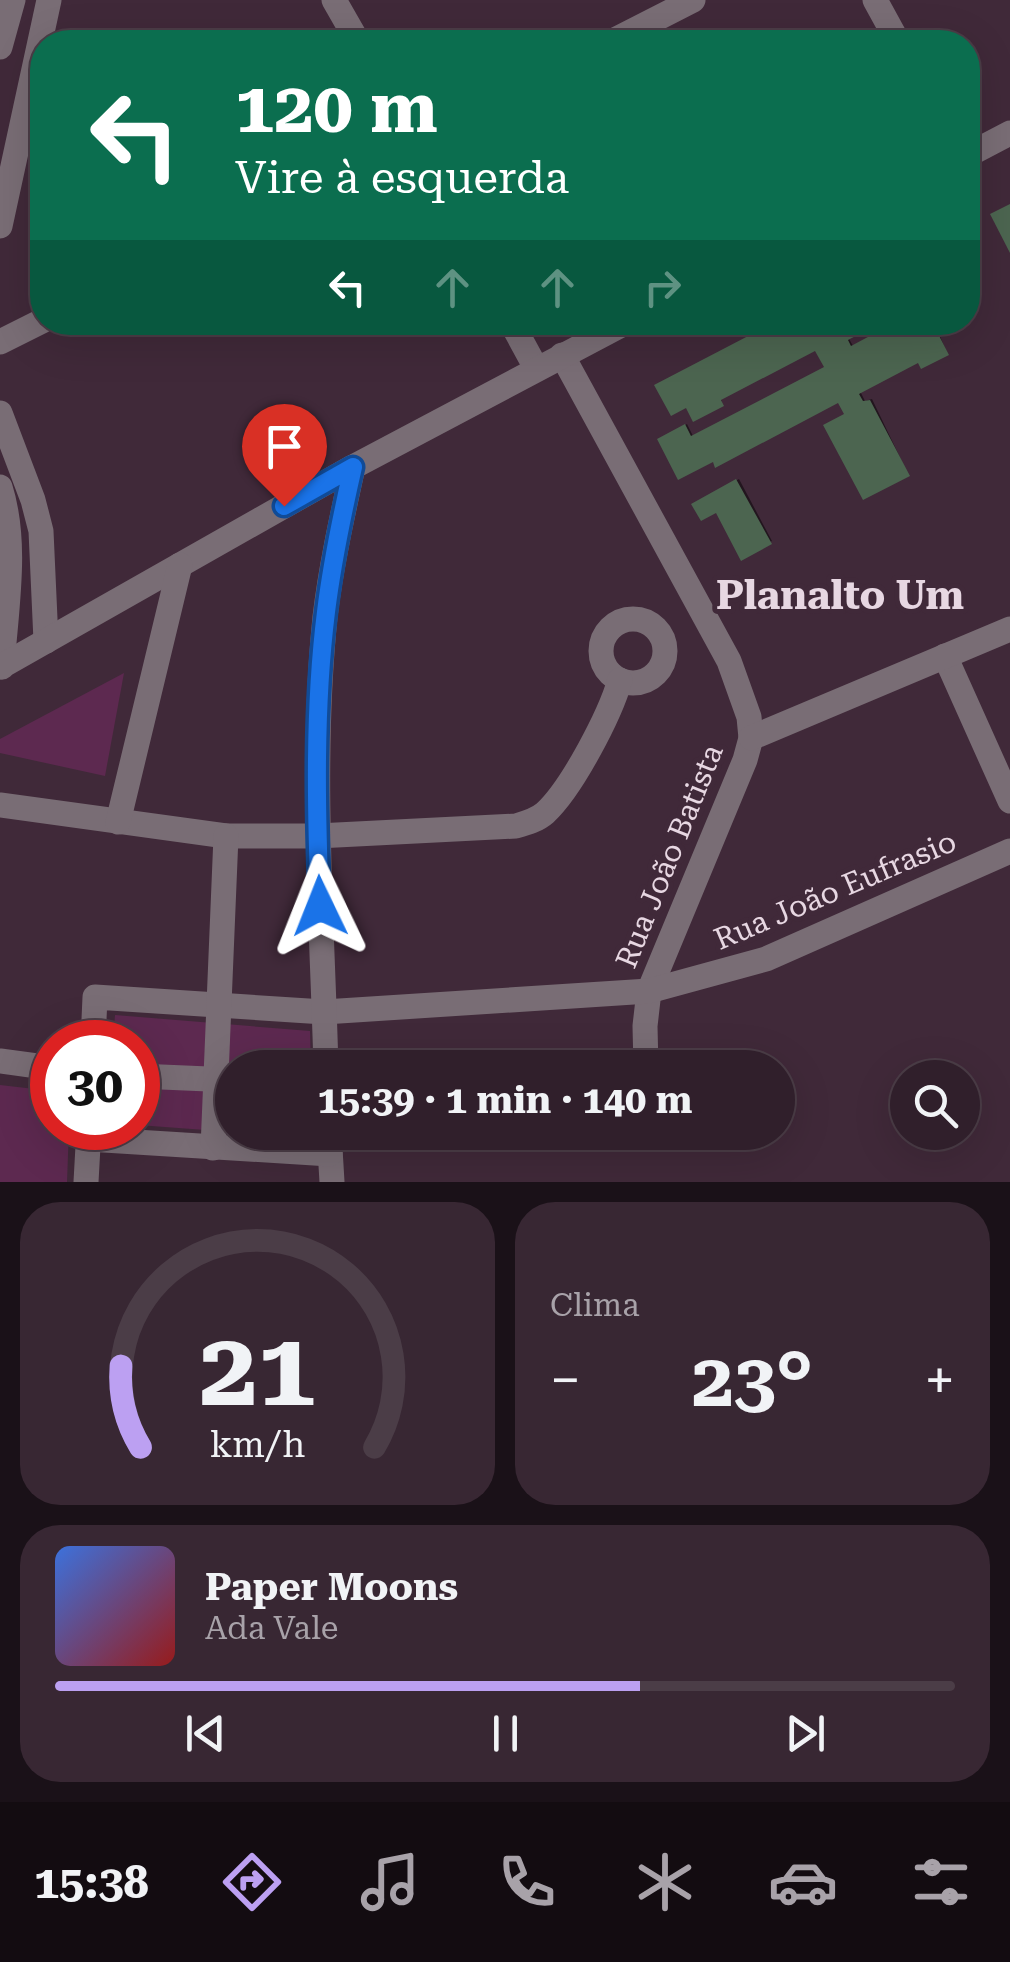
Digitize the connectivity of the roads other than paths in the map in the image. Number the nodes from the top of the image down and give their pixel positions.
1 (13, 0) edge
2 (49, 0) edge
3 (334, 0) edge
4 (694, 0) edge
5 (875, 0) edge
6 (42, 30) edge
7 (351, 30) edge
8 (635, 30) edge
9 (891, 30) edge
10 (0, 47) edge
11 (30, 88) edge
12 (1010, 133) edge
13 (980, 148) edge
14 (0, 226) edge
15 (30, 327) edge
16 (518, 335) edge
17 (601, 335) edge
18 (0, 342) edge
19 (562, 355) junction
20 (536, 368) junction
21 (0, 413) edge
22 (353, 467) junction
23 (0, 487) edge
24 (180, 565) junction
25 (1010, 628) edge
26 (46, 642) junction
27 (944, 656) junction
28 (1, 667) edge
29 (620, 680) dead end
30 (751, 738) junction
31 (1010, 801) edge
32 (0, 805) edge
33 (118, 822) junction
34 (226, 836) junction
35 (318, 836) junction
36 (1010, 852) edge
37 (649, 991) junction
38 (218, 1003) junction
39 (324, 1012) junction
40 (94, 1020) edge
41 (222, 1050) edge
42 (325, 1050) edge
43 (646, 1050) edge
44 (0, 1061) edge
45 (30, 1065) edge
46 (160, 1077) edge
47 (215, 1080) edge
48 (215, 1136) edge
49 (160, 1142) edge
50 (213, 1148) joint
51 (87, 1150) edge
52 (330, 1150) edge
53 (86, 1182) edge
54 (332, 1182) edge

1 - 10 street
2 - 6 street
3 - 7 street
4 - 8 street
5 - 9 street
11 - 14 street
12 - 13 street
15 - 18 street
16 - 20 street
17 - 19 street
19 - 20 street
19 - 30 street, Rua João Batista
20 - 22 street
21 - 26 street
22 - 24 street
22 - 35 street
23 - 28 street
24 - 26 street
24 - 33 street
25 - 27 street
26 - 28 street
27 - 30 street
27 - 31 street
29 - 35 street
30 - 37 street, Rua João Batista
32 - 33 street
33 - 34 street
34 - 35 street
34 - 38 street
35 - 39 street
36 - 37 street, Rua João Eufrasio
37 - 39 street, Rua João Eufrasio
37 - 43 street, Rua João Batista
38 - 39 street, Rua João Eufrasio
38 - 40 street, Rua João Eufrasio
38 - 41 street
39 - 42 street
44 - 45 street
46 - 47 street
48 - 50 street
49 - 50 street
51 - 53 street
52 - 54 street

